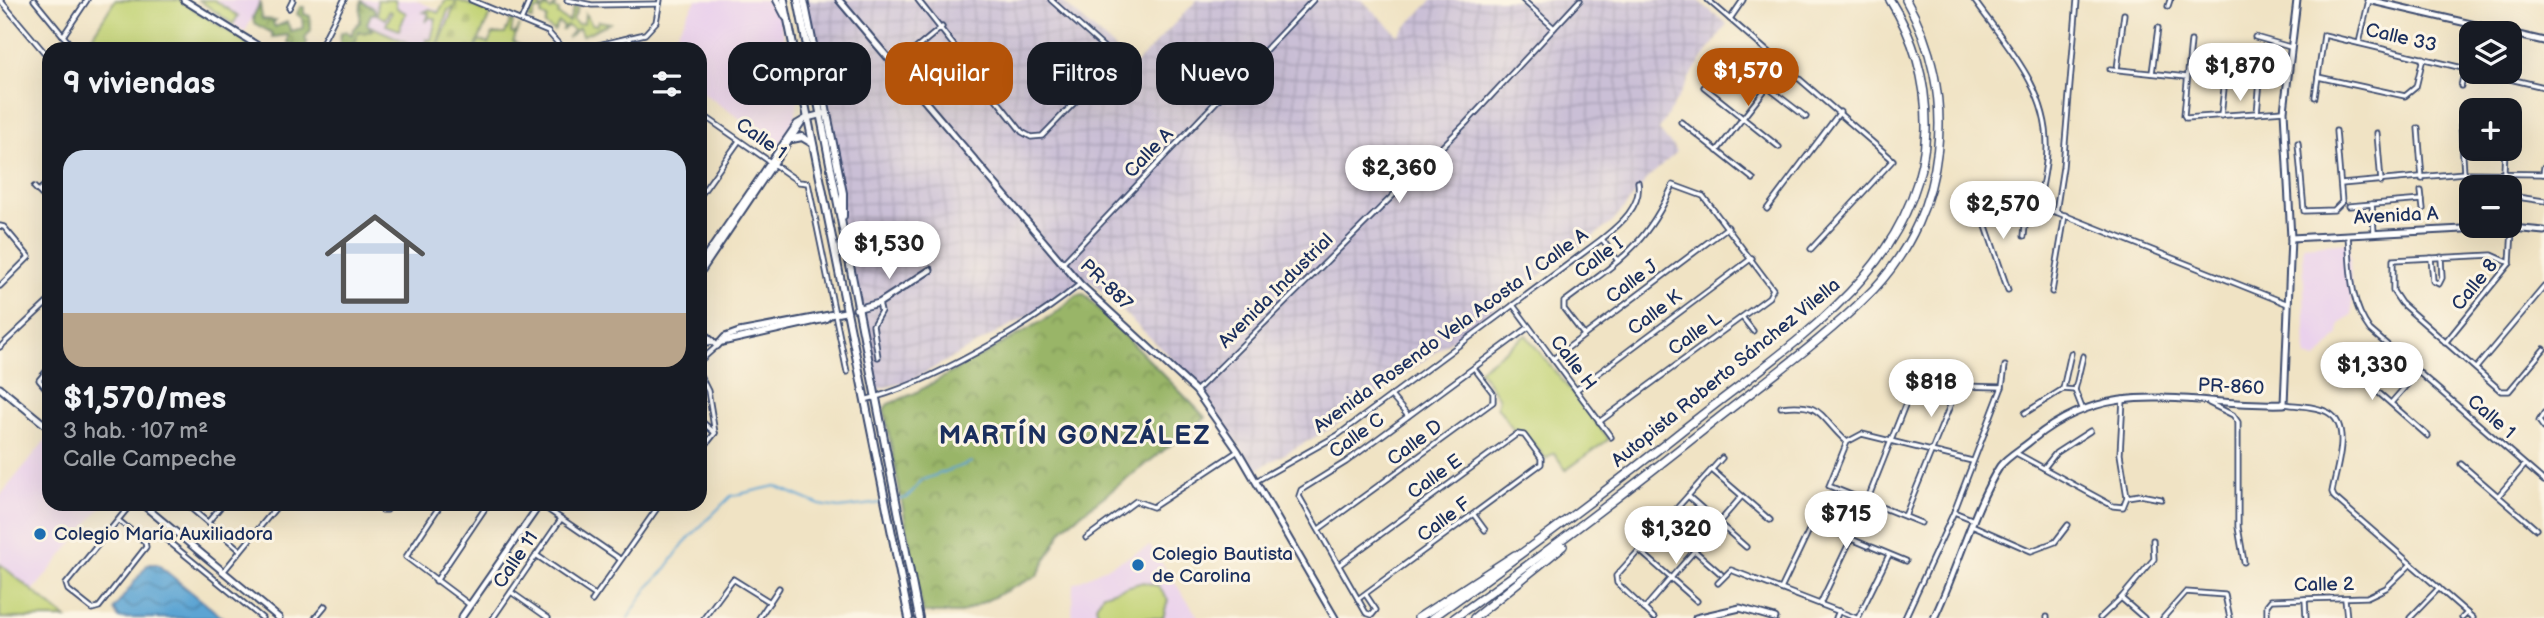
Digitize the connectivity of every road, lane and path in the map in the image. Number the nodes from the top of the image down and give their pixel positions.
1 (0, 0) edge
2 (34, 0) edge
3 (87, 0) edge
4 (184, 0) edge
5 (293, 0) edge
6 (344, 0) edge
7 (530, 0) edge
8 (567, 0) edge
9 (777, 0) edge
10 (784, 0) edge
11 (797, 0) edge
12 (804, 0) edge
13 (839, 0) edge
14 (918, 0) edge
15 (1051, 0) edge
16 (1313, 0) edge
17 (1523, 0) edge
18 (1580, 0) edge
19 (1708, 0) edge
20 (1743, 0) edge
21 (1889, 0) edge
22 (1906, 0) edge
23 (1974, 0) edge
24 (2077, 0) edge
25 (2170, 0) edge
26 (2297, 0) edge
27 (2368, 0) edge
28 (475, 1) edge
29 (578, 1) edge
30 (660, 2) edge
31 (2168, 6) dead end
32 (289, 8) dead end
33 (2124, 14) dead end
34 (1730, 19) junction
35 (521, 21) junction
36 (789, 22) junction
37 (942, 27) junction
38 (1554, 28) junction
39 (2158, 28) dead end
40 (63, 36) junction
41 (630, 37) junction
42 (2255, 37) dead end
43 (2191, 41) dead end
44 (2544, 41) edge
45 (68, 42) edge
46 (251, 42) edge
47 (323, 42) edge
48 (557, 42) edge
49 (610, 42) edge
50 (630, 42) edge
51 (924, 42) edge
52 (2359, 43) junction
53 (2290, 47) junction
54 (42, 50) edge
55 (2228, 52) dead end
56 (885, 54) edge
57 (1728, 57) dead end
58 (2423, 58) junction
59 (1783, 67) junction
60 (2459, 67) edge
61 (2110, 69) dead end
62 (2116, 69) junction
63 (2261, 71) dead end
64 (2152, 73) junction
65 (2318, 76) junction
66 (2187, 77) junction
67 (2522, 82) edge
68 (1704, 87) dead end
69 (1768, 87) junction
70 (2544, 87) edge
71 (2315, 97) dead end
72 (928, 105) edge
73 (2284, 111) junction
74 (1840, 112) junction
75 (2257, 113) junction
76 (824, 114) junction
77 (1806, 117) dead end
78 (2221, 117) junction
79 (707, 119) edge
80 (1742, 119) junction
81 (804, 120) junction
82 (1681, 122) dead end
83 (2418, 128) dead end
84 (2336, 131) dead end
85 (2377, 133) dead end
86 (792, 139) junction
87 (739, 141) junction
88 (812, 143) junction
89 (2298, 143) dead end
90 (1779, 147) dead end
91 (1717, 150) junction
92 (2463, 161) edge
93 (2504, 161) edge
94 (773, 164) junction
95 (2544, 167) edge
96 (2504, 172) junction
97 (2464, 173) junction
98 (2543, 174) edge
99 (1753, 179) dead end
100 (2422, 179) junction
101 (2381, 181) junction
102 (1638, 182) dead end
103 (2340, 184) junction
104 (707, 186) edge
105 (34, 187) dead end
106 (42, 188) edge
107 (38, 191) junction
108 (2421, 191) dead end
109 (1955, 194) dead end
110 (42, 195) dead end
111 (2522, 198) edge
112 (1976, 199) junction
113 (2422, 200) junction
114 (2544, 201) edge
115 (2372, 204) junction
116 (2027, 206) junction
117 (2349, 206) dead end
118 (2038, 208) junction
119 (1767, 209) dead end
120 (2423, 209) dead end
121 (2056, 212) junction
122 (2065, 215) junction
123 (0, 226) edge
124 (1728, 227) junction
125 (2522, 228) edge
126 (2459, 229) edge
127 (2544, 231) edge
128 (2374, 232) junction
129 (2348, 234) junction
130 (2024, 236) dead end
131 (2291, 238) junction
132 (2511, 238) edge
133 (1602, 239) junction
134 (1811, 249) dead end
135 (707, 255) edge
136 (2441, 257) junction
137 (1752, 258) junction
138 (2431, 258) junction
139 (1618, 261) junction
140 (707, 263) edge
141 (1062, 264) junction
142 (2510, 264) junction
143 (930, 270) dead end
144 (1080, 284) junction
145 (0, 286) edge
146 (2544, 287) edge
147 (2008, 290) dead end
148 (2052, 292) dead end
149 (879, 303) junction
150 (1513, 305) junction
151 (2290, 305) junction
152 (42, 308) edge
153 (856, 309) junction
154 (845, 312) junction
155 (833, 314) junction
156 (1742, 317) junction
157 (1529, 327) junction
158 (1753, 331) dead end
159 (707, 335) edge
160 (1584, 335) junction
161 (707, 339) edge
162 (717, 343) junction
163 (2445, 343) junction
164 (0, 347) edge
165 (2544, 349) edge
166 (2331, 351) dead end
167 (2071, 353) dead end
168 (707, 354) edge
169 (2083, 356) dead end
170 (878, 357) dead end
171 (1552, 359) junction
172 (1912, 366) dead end
173 (2005, 366) dead end
174 (1474, 368) junction
175 (2476, 368) junction
176 (847, 372) dead end
177 (2418, 372) junction
178 (2002, 387) junction
179 (0, 388) edge
180 (707, 389) edge
181 (1576, 390) junction
182 (2063, 390) junction
183 (2075, 390) junction
184 (1196, 391) junction
185 (1391, 396) junction
186 (875, 397) junction
187 (2123, 399) junction
188 (863, 400) junction
189 (2209, 403) junction
190 (2391, 403) junction
191 (2284, 404) junction
192 (1781, 407) dead end
193 (2082, 408) junction
194 (2025, 412) dead end
195 (2544, 413) edge
196 (1408, 416) junction
197 (42, 422) edge
198 (1599, 422) junction
199 (707, 426) edge
200 (2544, 428) edge
201 (2090, 431) dead end
202 (715, 433) junction
203 (2428, 436) dead end
204 (1611, 437) dead end
205 (1847, 442) junction
206 (1891, 442) junction
207 (707, 443) edge
208 (1238, 451) junction
209 (1931, 452) junction
210 (2016, 453) junction
211 (1722, 458) dead end
212 (1541, 460) joint
213 (1972, 461) junction
214 (2461, 464) dead end
215 (2525, 465) junction
216 (2044, 468) junction
217 (1712, 470) junction
218 (1255, 481) junction
219 (2544, 481) edge
220 (1688, 496) junction
221 (1742, 496) junction
222 (2498, 496) junction
223 (2127, 497) junction
224 (2161, 499) dead end
225 (1615, 500) junction
226 (1867, 501) junction
227 (125, 511) edge
228 (150, 511) edge
229 (195, 511) edge
230 (217, 511) edge
231 (273, 511) edge
232 (436, 511) edge
233 (483, 511) edge
234 (535, 511) edge
235 (550, 511) edge
236 (655, 511) edge
237 (1954, 512) junction
238 (1474, 515) junction
239 (1905, 516) junction
240 (561, 519) junction
241 (118, 520) junction
242 (1770, 520) dead end
243 (208, 522) junction
244 (1664, 523) junction
245 (1718, 523) junction
246 (1922, 523) dead end
247 (1975, 523) junction
248 (2068, 525) dead end
249 (169, 527) junction
250 (1319, 529) junction
251 (2536, 529) dead end
252 (1485, 530) dead end
253 (1549, 535) junction
254 (1086, 538) dead end
255 (1851, 540) junction
256 (2153, 540) dead end
257 (1745, 547) dead end
258 (240, 550) junction
259 (1639, 550) junction
260 (1694, 550) junction
261 (536, 555) junction
262 (1889, 555) junction
263 (620, 559) junction
264 (1906, 561) dead end
265 (2244, 562) dead end
266 (2411, 564) junction
267 (1339, 565) junction
268 (223, 572) junction
269 (1721, 574) dead end
270 (1671, 578) junction
271 (436, 581) junction
272 (1718, 583) dead end
273 (779, 588) dead end
274 (2439, 588) junction
275 (1781, 589) junction
276 (511, 592) junction
277 (595, 595) junction
278 (1366, 595) junction
279 (2121, 598) junction
280 (1358, 599) junction
281 (2305, 599) junction
282 (2345, 599) junction
283 (592, 601) dead end
284 (1697, 601) dead end
285 (770, 602) junction
286 (1820, 604) junction
287 (470, 605) junction
288 (325, 606) dead end
289 (1644, 609) junction
290 (1839, 611) junction
291 (2467, 613) junction
292 (1703, 617) edge
293 (2140, 617) edge
294 (262, 618) edge
295 (279, 618) edge
296 (315, 618) edge
297 (461, 618) edge
298 (493, 618) edge
299 (548, 618) edge
300 (704, 618) edge
301 (759, 618) edge
302 (909, 618) edge
303 (919, 618) edge
304 (1334, 618) edge
305 (1418, 618) edge
306 (1432, 618) edge
307 (1454, 618) edge
308 (1474, 618) edge
309 (1654, 618) edge
310 (1696, 618) edge
311 (1775, 618) edge
312 (1836, 618) edge
313 (1857, 618) edge
314 (1905, 618) edge
315 (1934, 618) edge
316 (2100, 618) edge
317 (2163, 618) edge
318 (2230, 618) edge
319 (2267, 618) edge
320 (2306, 618) edge
321 (2347, 618) edge
322 (2410, 618) edge
323 (2462, 618) edge
324 (2473, 618) edge

1 - 54 street
2 - 40 street
3 - 40 street
4 - 46 street
5 - 32 street
6 - 47 street
7 - 35 street
8 - 29 street
9 - 36 main road
10 - 36 main road
11 - 76 main road
12 - 76 main road
13 - 56 street, PR-887
14 - 37 street
15 - 37 street
16 - 141 street, Calle A
17 - 38 street
18 - 38 street, Avenida Industrial
19 - 34 street
20 - 34 street
21 - 253 highway, Autopista Roberto Sánchez Vilella
22 - 225 highway, Autopista Roberto Sánchez Vilella
23 - 118 street
24 - 121 street
25 - 31 street
26 - 53 street, PR-860 / PR-860
27 - 44 street
27 - 52 street
28 - 35 street
29 - 30 street
30 - 41 street
33 - 62 street
34 - 59 street
35 - 48 street
36 - 81 main road
37 - 51 street
38 - 184 street, Avenida Industrial
39 - 64 street
40 - 45 street
41 - 49 street
41 - 50 street
42 - 53 street
43 - 66 street
52 - 58 street, Calle 33
52 - 65 street, Calle 33
53 - 73 street, PR-860 / PR-860
55 - 78 street
57 - 69 street
58 - 60 street, Calle 33
58 - 65 street
59 - 69 street
59 - 74 street
61 - 62 street
62 - 64 street
63 - 75 street
64 - 66 street
65 - 71 street
66 - 78 street
67 - 70 street
68 - 80 street
69 - 77 street
69 - 80 street
72 - 141 street, PR-887
73 - 75 street
73 - 131 street, PR-860 / PR-860
74 - 119 street
74 - 134 street
75 - 78 street
76 - 81 street
76 - 153 main road
79 - 87 street, Calle 1
80 - 90 street
80 - 91 street
81 - 86 street
81 - 88 main road
81 - 94 street
82 - 91 street
83 - 100 street
84 - 103 street
85 - 101 street
86 - 88 main road
86 - 94 street
87 - 94 street, Calle 1
87 - 104 street
88 - 154 main road
89 - 103 street
91 - 99 street
92 - 97 street
93 - 96 street
94 - 135 street
94 - 140 street
94 - 155 street, Calle 1
95 - 98 street
96 - 97 street
96 - 98 street
97 - 100 street
100 - 101 street
101 - 103 street
102 - 133 street, Avenida Rosendo Vela Acosta / Calle A
105 - 107 street
106 - 107 street
107 - 110 street
108 - 113 street
109 - 112 street
111 - 114 street
112 - 116 street
112 - 147 street
113 - 115 street
113 - 120 street
115 - 117 street
115 - 128 street
116 - 118 street
116 - 130 street
118 - 121 street
121 - 122 street
122 - 148 street
122 - 151 street
123 - 145 street
124 - 137 street, Calle I
124 - 139 street, Calle I
124 - 160 street, Calle J
125 - 127 street, Avenida A
126 - 128 street, Avenida A
128 - 129 street, Avenida A
129 - 131 street, Avenida A
129 - 177 street, Calle 1
131 - 151 street, PR-860 / PR-860
132 - 142 street, Calle 8
133 - 139 street
133 - 150 street, Avenida Rosendo Vela Acosta / Calle A
136 - 138 street
136 - 138 street
136 - 142 street
137 - 156 street, Calle L
137 - 181 street, Calle K
138 - 163 street
139 - 160 street, Calle I
141 - 144 street, PR-887
142 - 163 street, Calle 8
143 - 149 street
144 - 184 street, PR-887
144 - 186 street
146 - 175 street
149 - 153 street
149 - 170 street
150 - 157 street, Calle H
150 - 185 street, Avenida Rosendo Vela Acosta / Calle A
151 - 191 street, PR-860 / PR-860
152 - 164 street
153 - 186 main road
154 - 155 street
154 - 188 main road
155 - 162 street
155 - 176 street
156 - 158 street
156 - 198 street, Calle L
157 - 171 street, Calle H
157 - 174 street, Calle C
159 - 162 street
160 - 171 street, Calle J
161 - 162 street
162 - 168 street
163 - 175 street
165 - 175 street
166 - 190 street
167 - 182 street
169 - 183 street
171 - 181 street, Calle H
172 - 206 street
173 - 178 street
174 - 196 street, Calle C
174 - 250 street, Calle D
177 - 190 street
177 - 215 street, Calle 1
178 - 209 street
178 - 213 street
179 - 197 street
180 - 202 street
181 - 198 street, Calle H
182 - 183 street
182 - 194 street
183 - 193 street
184 - 208 street, PR-887
185 - 196 street
185 - 218 street, Avenida Rosendo Vela Acosta / Calle A
186 - 188 street
186 - 303 main road
187 - 189 street, PR-860 / PR-860
187 - 193 street, PR-860 / PR-860
187 - 223 street
188 - 302 main road
189 - 191 street, PR-860 / PR-860
189 - 265 street
190 - 203 street
191 - 266 street
192 - 205 street
193 - 210 street, PR-860 / PR-860
195 - 200 street
196 - 250 street, Calle C
198 - 204 street, Calle H
199 - 202 street
201 - 216 street
202 - 207 street
205 - 206 street
205 - 226 street
206 - 209 street
206 - 226 street
208 - 218 street, PR-887
208 - 254 street
209 - 213 street
209 - 239 street
210 - 216 street
210 - 247 street, PR-860 / PR-860
211 - 217 street
212 - 238 street, Calle F
212 - 267 street, Calle E
213 - 237 street
214 - 222 street
215 - 219 street, Calle 1
215 - 222 street
216 - 223 street
217 - 220 street
217 - 221 street
218 - 304 street, PR-887
220 - 244 street
220 - 245 street
221 - 242 street
221 - 245 street
222 - 251 street
223 - 224 street
225 - 307 highway, Autopista Roberto Sánchez Vilella
225 - 308 highway
226 - 239 street
227 - 241 street
228 - 249 street
229 - 243 street
230 - 243 street
231 - 258 street
232 - 271 street
233 - 271 street
234 - 287 street
235 - 240 street
236 - 263 street
237 - 247 street
237 - 314 street
238 - 252 street
238 - 278 street, Calle F
239 - 246 street
240 - 261 street, Calle 11
240 - 263 street
241 - 241 street
243 - 258 street
244 - 259 street
244 - 260 street
245 - 257 street
245 - 260 street
247 - 248 street
247 - 315 street, PR-860 / PR-860
249 - 268 street
249 - 294 street
250 - 267 street, Calle C
253 - 305 highway
253 - 306 highway, Autopista Roberto Sánchez Vilella
255 - 262 street
255 - 275 street
255 - 286 street
256 - 279 street
258 - 268 street
259 - 270 street
259 - 289 street
260 - 269 street
260 - 270 street
261 - 276 street, Calle 11
261 - 277 street
262 - 264 street
262 - 313 street
263 - 277 street
266 - 274 street
266 - 282 street, Calle 2
267 - 280 street, Calle C
268 - 295 street
270 - 284 street
270 - 289 street
271 - 287 street
272 - 275 street
273 - 285 street
274 - 291 street
274 - 322 street
275 - 286 street
276 - 298 street, Calle 11
276 - 299 street
277 - 283 street
278 - 280 street, Calle F
278 - 280 street
279 - 293 street
279 - 316 street
281 - 282 street, Calle 2
281 - 319 street, Calle 2
281 - 320 street
282 - 321 street
285 - 300 street
285 - 301 street
286 - 290 street
287 - 297 street
288 - 296 street
289 - 309 street
290 - 312 street
290 - 313 street
291 - 323 street
291 - 324 street
292 - 310 street
292 - 311 street
317 - 318 street

